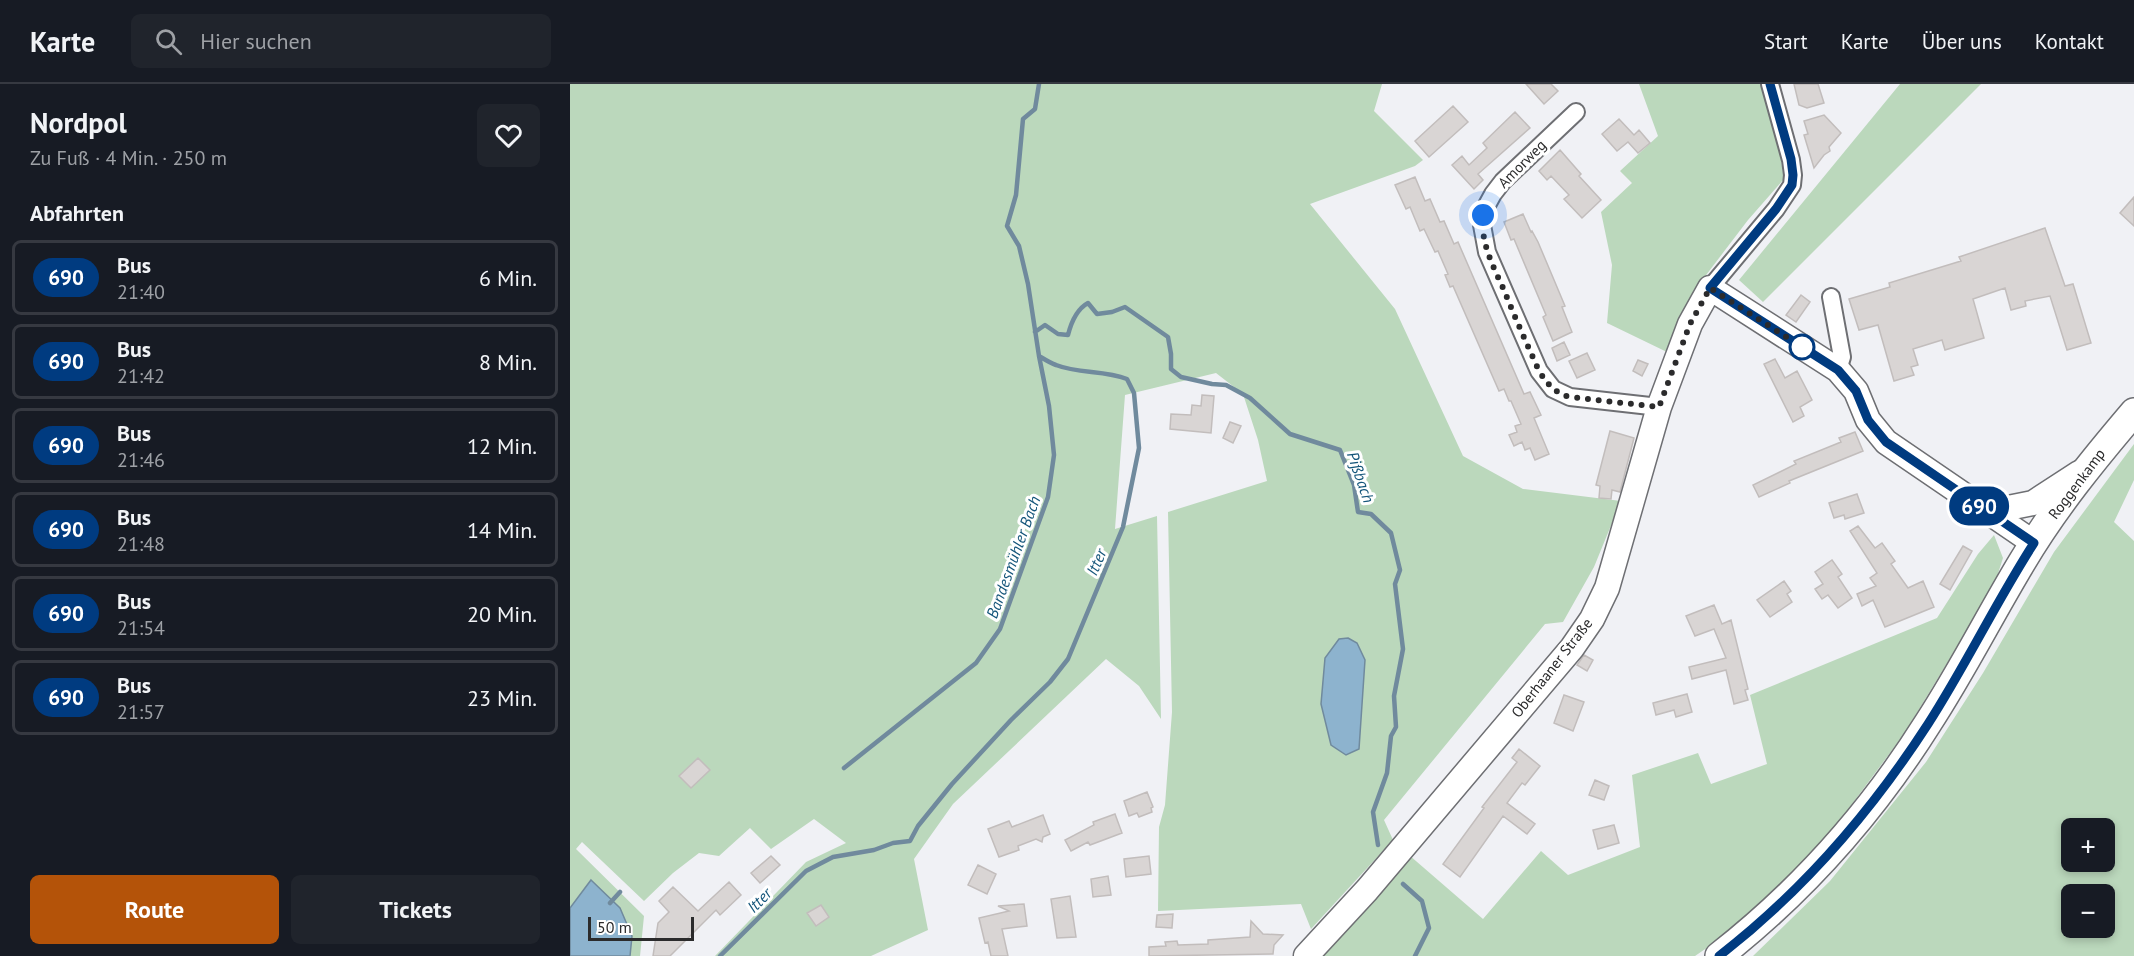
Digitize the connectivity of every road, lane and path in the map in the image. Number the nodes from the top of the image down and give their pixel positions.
1 (1770, 84) edge
2 (1576, 112) dead end
3 (1710, 288) junction
4 (1831, 297) dead end
5 (1838, 370) junction
6 (1659, 407) junction
7 (2134, 412) edge
8 (2090, 465) junction
9 (1988, 512) junction
10 (2034, 543) junction
11 (1306, 956) edge
12 (1719, 956) edge

1 - 3 street
2 - 6 street, Amorweg
3 - 5 street
3 - 6 street, Oberhaaner Straße
4 - 5 street
5 - 9 street
6 - 11 street, Oberhaaner Straße
7 - 8 main road, Roggenkamp
8 - 9 street
8 - 10 main road, Roggenkamp
9 - 10 street
10 - 12 main road, Roggenkamp

